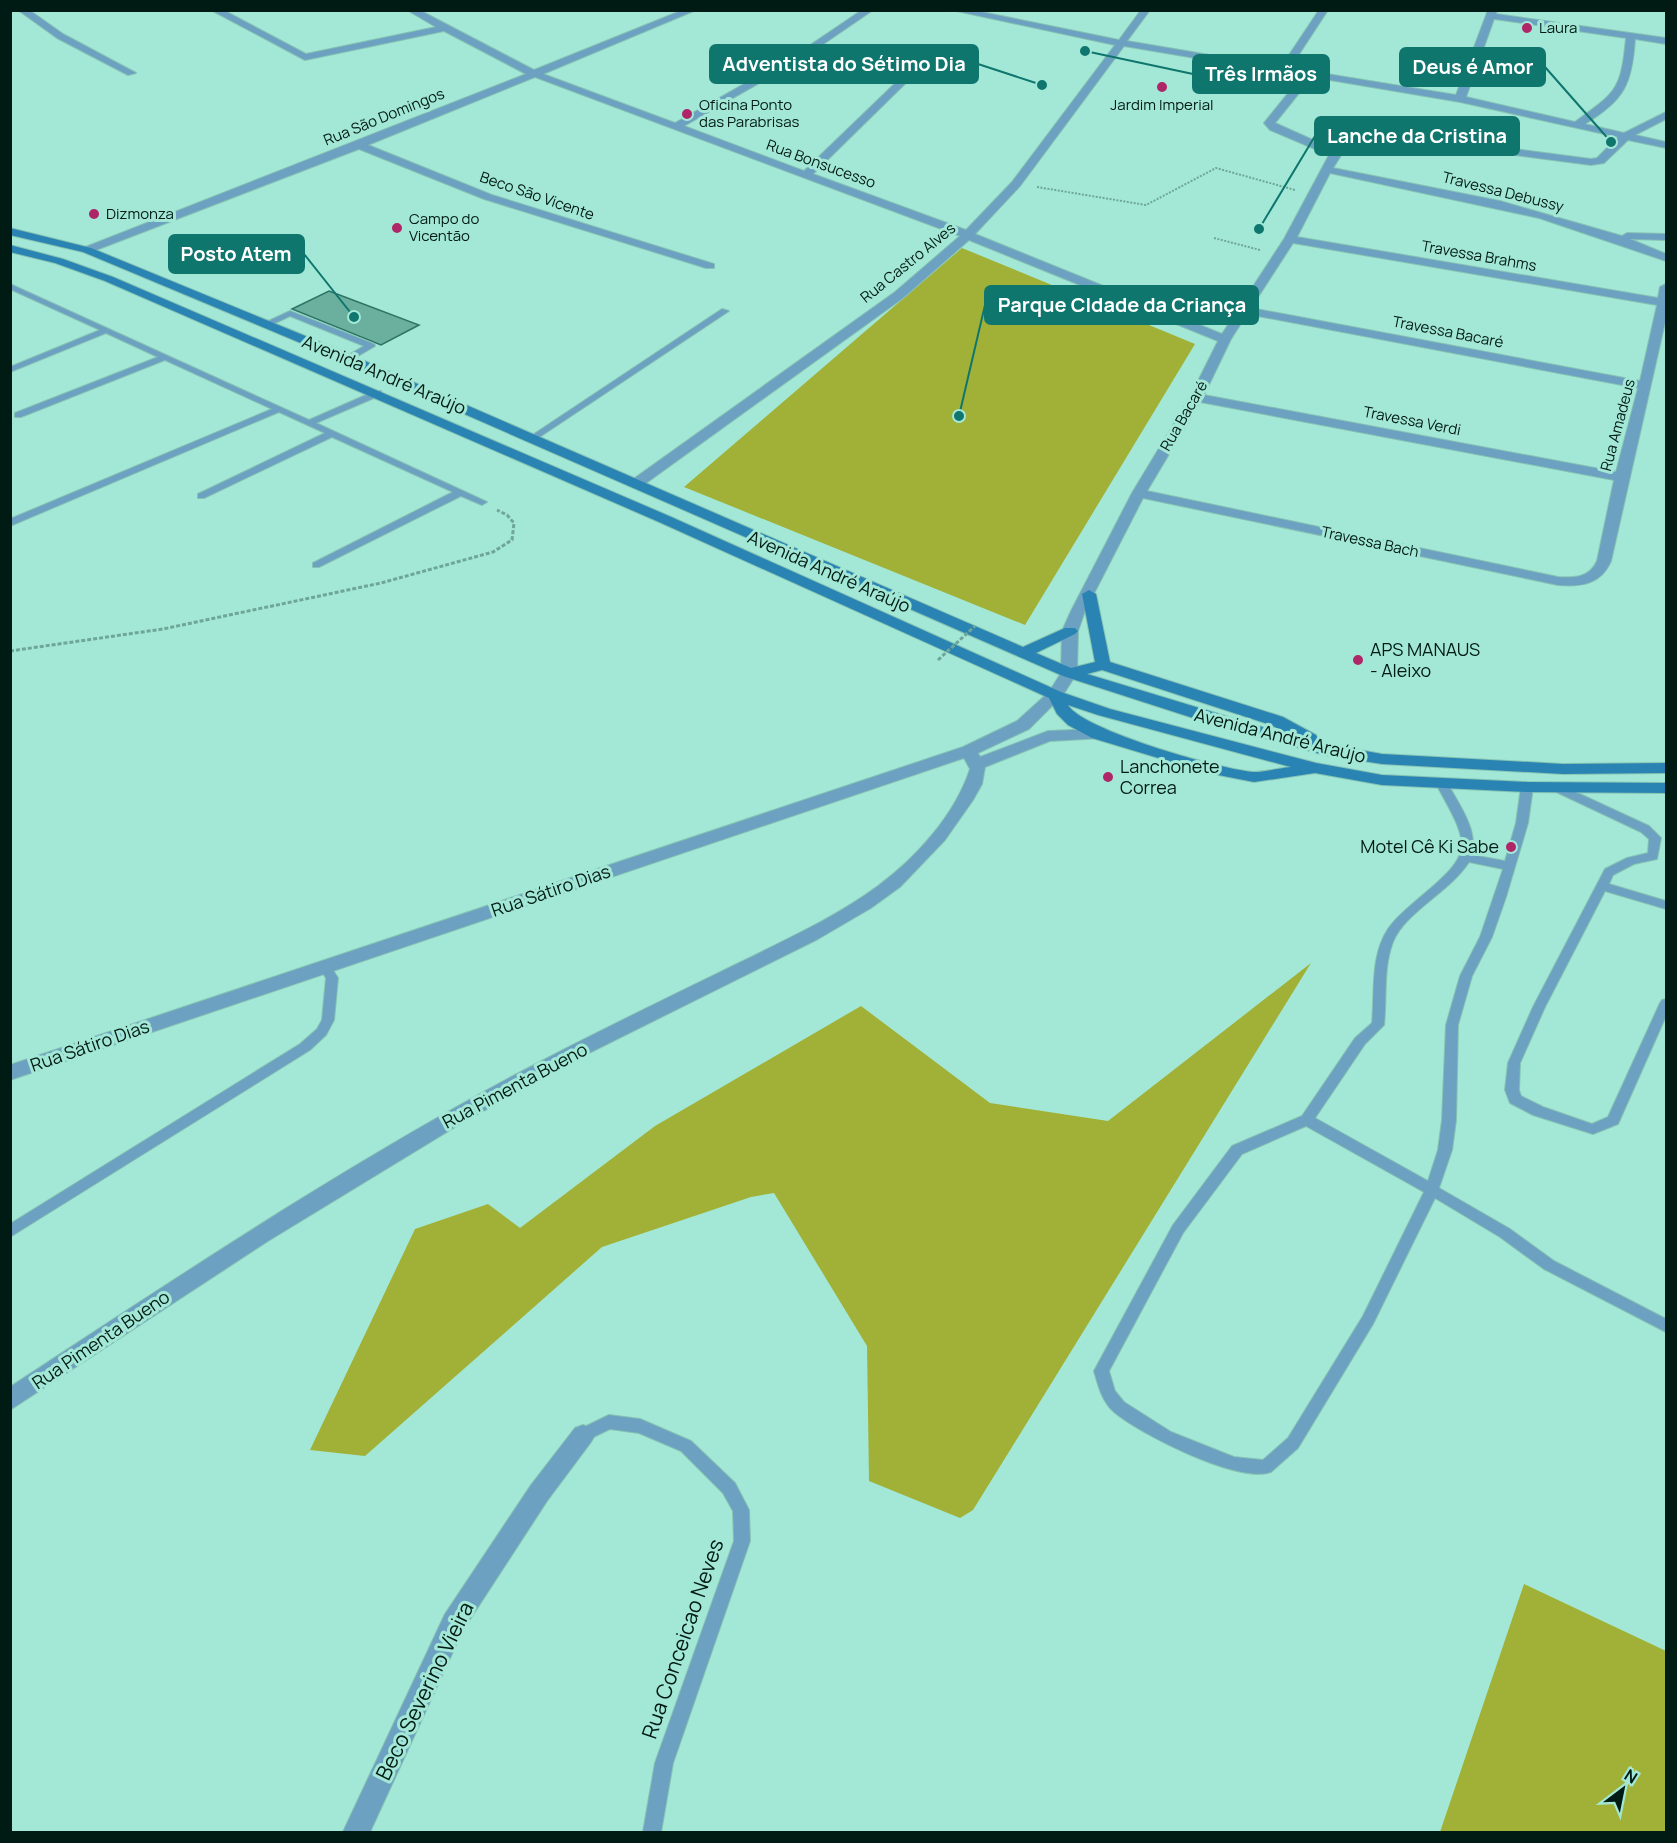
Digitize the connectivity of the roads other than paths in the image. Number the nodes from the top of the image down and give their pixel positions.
1 (22, 10) edge
2 (215, 10) edge
3 (411, 10) edge
4 (692, 10) edge
5 (869, 10) edge
6 (956, 10) edge
7 (1146, 10) edge
8 (1324, 10) edge
9 (1492, 13) edge
10 (443, 28) junction
11 (1631, 36) junction
12 (1666, 41) edge
13 (1121, 44) junction
14 (914, 70) dead end
15 (1284, 70) junction
16 (131, 73) dead end
17 (532, 73) junction
18 (1310, 73) junction
19 (1460, 99) junction
20 (1666, 115) edge
21 (1579, 123) junction
22 (675, 127) junction
23 (1627, 135) junction
24 (359, 145) junction
25 (1666, 145) edge
26 (1335, 154) junction
27 (1329, 170) junction
28 (807, 174) junction
29 (10, 231) edge
30 (968, 235) junction
31 (1610, 236) junction
32 (1666, 237) edge
33 (1290, 239) junction
34 (10, 248) edge
35 (87, 250) junction
36 (1666, 258) edge
37 (710, 266) dead end
38 (10, 286) edge
39 (1666, 287) edge
40 (1664, 303) junction
41 (1245, 310) junction
42 (725, 311) dead end
43 (266, 324) junction
44 (107, 330) junction
45 (1225, 339) junction
46 (165, 357) junction
47 (348, 359) junction
48 (10, 370) edge
49 (1646, 386) junction
50 (378, 393) junction
51 (1196, 398) junction
52 (279, 409) junction
53 (18, 415) dead end
54 (309, 423) junction
55 (332, 433) junction
56 (532, 438) junction
57 (1622, 477) junction
58 (637, 483) junction
59 (461, 492) junction
60 (1139, 493) junction
61 (201, 496) dead end
62 (482, 502) road end
63 (10, 523) edge
64 (316, 565) dead end
65 (1600, 570) joint
66 (1089, 594) junction
67 (1070, 631) junction
68 (1021, 653) junction
69 (1103, 665) junction
70 (1069, 674) junction
71 (1055, 695) junction
72 (1098, 734) junction
73 (1324, 750) junction
74 (973, 757) junction
75 (1316, 768) junction
76 (1666, 768) edge
77 (1442, 784) junction
78 (1527, 787) junction
79 (1556, 787) junction
80 (1666, 788) edge
81 (1661, 839) edge
82 (1467, 858) junction
83 (1509, 866) junction
84 (1602, 886) junction
85 (1666, 905) edge
86 (325, 967) junction
87 (1666, 1003) edge
88 (10, 1073) edge
89 (1306, 1120) junction
90 (1431, 1192) junction
91 (10, 1231) edge
92 (1666, 1326) edge
93 (10, 1400) edge
94 (583, 1435) joint
95 (356, 1833) edge
96 (652, 1833) edge

1 - 16 street
2 - 10 street
3 - 10 street, Rua Bonsucesso
4 - 17 street, Rua São Domingos
5 - 22 street
6 - 13 street
7 - 13 street, Rua Castro Alves
8 - 15 street
9 - 11 street
9 - 19 street
10 - 17 street, Rua Bonsucesso
11 - 12 street
11 - 21 street
13 - 15 street
13 - 30 street, Rua Castro Alves
14 - 28 street
15 - 18 street
17 - 22 street, Rua Bonsucesso
17 - 24 street, Rua São Domingos
18 - 19 street
18 - 26 street
19 - 21 street
20 - 23 street
21 - 23 street
22 - 28 street, Rua Bonsucesso
23 - 25 street
23 - 26 street
24 - 35 street, Rua São Domingos
24 - 37 street, Beco São Vicente
26 - 27 street, Rua Bacaré
27 - 31 street, Travessa Debussy
27 - 33 street, Rua Bacaré
28 - 30 street, Rua Bonsucesso
29 - 35 main road, Avenida André Araújo
30 - 45 street, Rua Bonsucesso
30 - 58 street, Rua Castro Alves
31 - 32 street
31 - 36 street, Travessa Debussy
33 - 40 street, Travessa Brahms
33 - 41 street, Rua Bacaré
34 - 50 main road, Avenida André Araújo
35 - 43 main road, Avenida André Araújo
38 - 44 lane
39 - 40 street, Rua Amadeus
40 - 49 street, Rua Amadeus
41 - 45 street, Rua Bacaré
41 - 49 street, Travessa Bacaré
42 - 56 lane
43 - 47 main road, Avenida André Araújo
43 - 47 lane
44 - 46 lane
44 - 48 lane
45 - 51 street, Rua Bacaré
46 - 52 lane
46 - 53 lane
47 - 56 main road, Avenida André Araújo
49 - 57 street, Rua Amadeus
50 - 54 lane
50 - 71 main road, Avenida André Araújo
51 - 57 street, Travessa Verdi
51 - 60 street, Rua Bacaré
52 - 54 lane
52 - 63 lane
54 - 55 lane
55 - 59 lane
55 - 61 lane
56 - 58 main road, Avenida André Araújo
57 - 65 street, Rua Amadeus
58 - 68 main road, Avenida André Araújo
59 - 62 lane
59 - 64 lane
60 - 65 street, Travessa Bach
60 - 66 street, Rua Bacaré
66 - 67 street, Rua Bacaré
66 - 69 main road
67 - 68 main road
67 - 70 street, Rua Bacaré
68 - 70 main road, Avenida André Araújo
69 - 70 main road
69 - 73 main road
70 - 71 street, Rua Sátiro Dias
70 - 73 main road, Avenida André Araújo
71 - 72 main road
71 - 74 street, Rua Sátiro Dias
71 - 75 main road, Avenida André Araújo
72 - 74 street, Rua Sátiro Dias
72 - 75 main road
73 - 75 main road
73 - 76 main road, Avenida André Araújo
74 - 86 street, Rua Sátiro Dias
74 - 93 street, Rua Pimenta Bueno
75 - 77 main road, Avenida André Araújo
77 - 78 main road, Avenida André Araújo
77 - 82 lane
78 - 79 main road, Avenida André Araújo
78 - 83 lane
79 - 80 main road, Avenida André Araújo
79 - 81 lane
81 - 84 lane
82 - 83 lane
82 - 89 lane
83 - 90 lane
84 - 85 lane
84 - 87 lane
86 - 88 street, Rua Sátiro Dias
86 - 91 lane
89 - 90 lane
89 - 90 lane
90 - 92 lane
94 - 95 street, Beco Severino Vieira
94 - 96 lane, Rua Conceicao Neves

